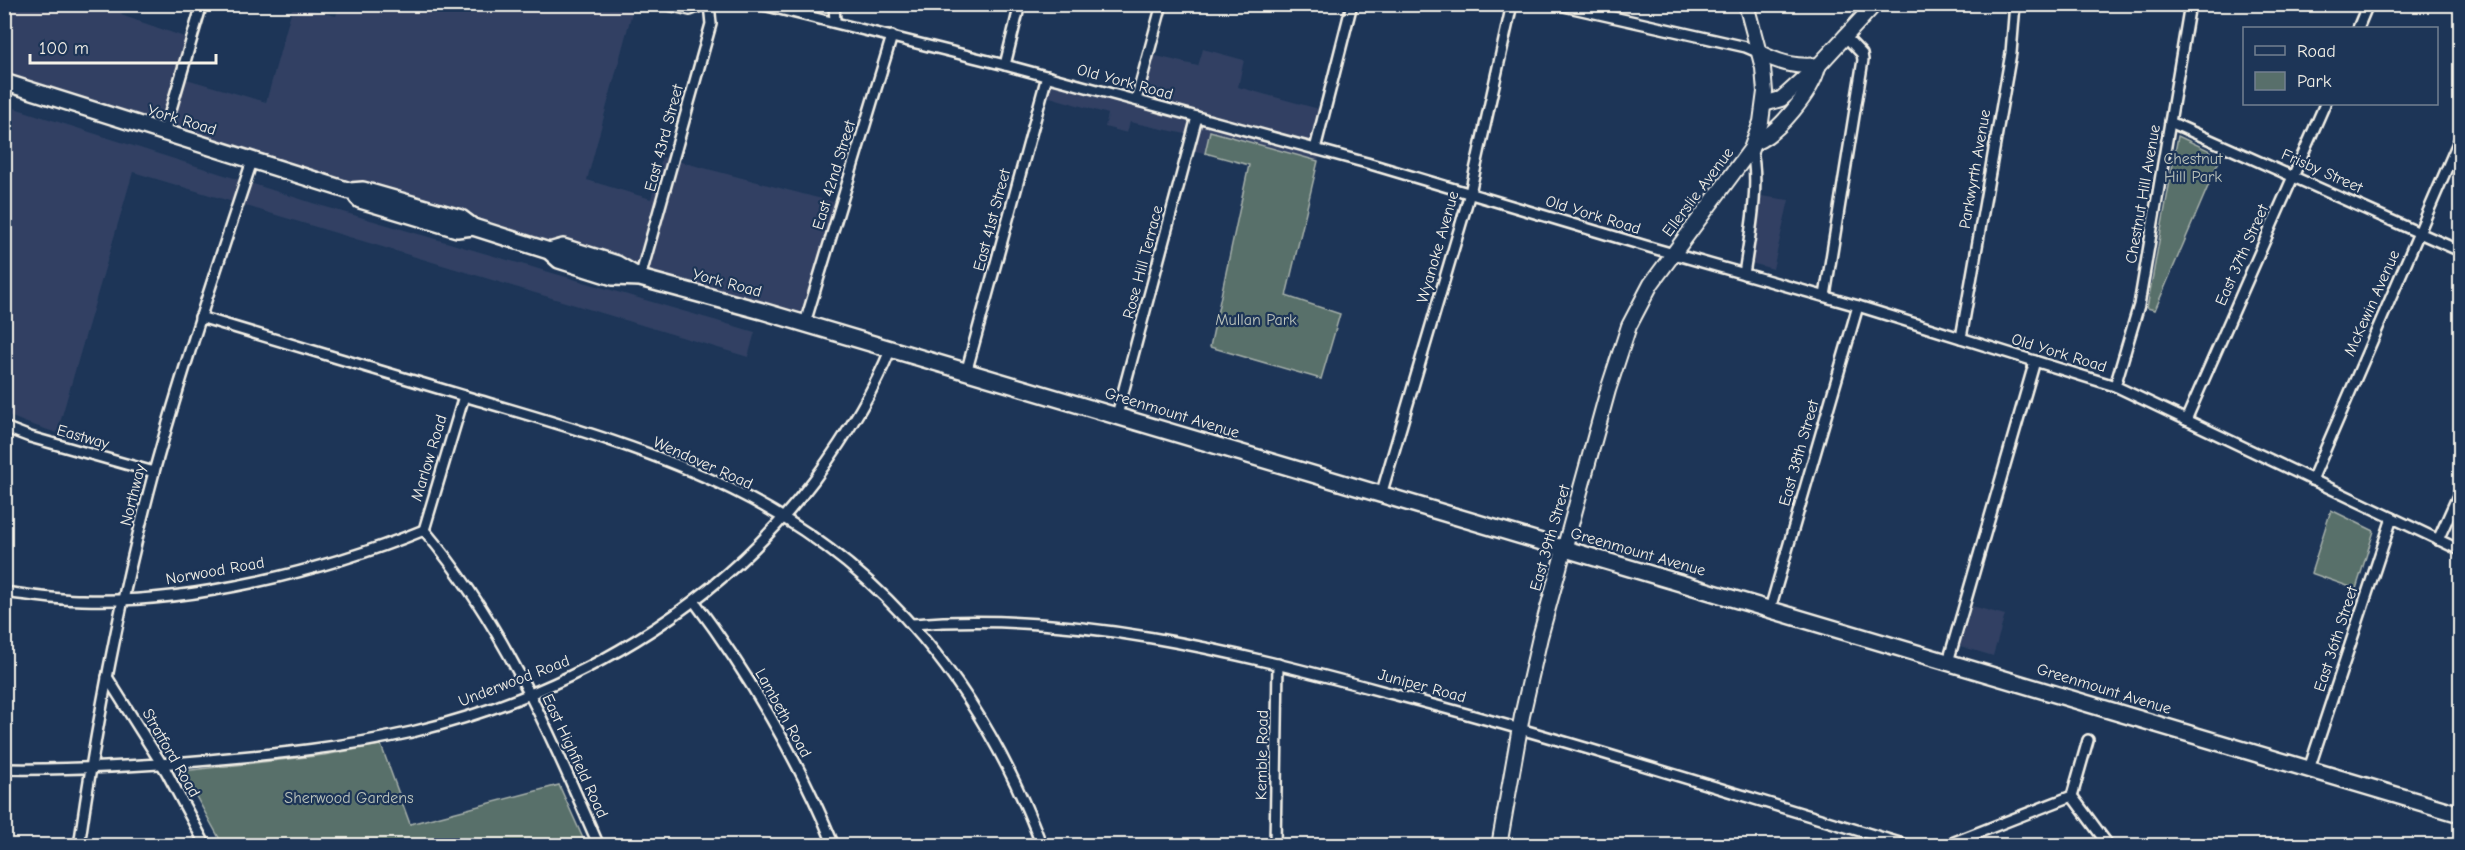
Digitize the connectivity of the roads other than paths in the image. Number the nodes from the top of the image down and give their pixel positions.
1 (202, 4) edge
2 (664, 4) edge
3 (708, 4) edge
4 (759, 4) edge
5 (834, 4) edge
6 (1020, 4) edge
7 (1162, 4) edge
8 (1352, 4) edge
9 (1512, 4) edge
10 (1555, 4) edge
11 (1746, 4) edge
12 (1875, 4) edge
13 (2015, 4) edge
14 (2190, 4) edge
15 (2368, 4) edge
16 (835, 22) junction
17 (2358, 27) edge
18 (1844, 35) junction
19 (892, 36) junction
20 (1760, 53) junction
21 (1819, 64) junction
22 (1005, 65) junction
23 (1047, 76) junction
24 (4, 82) edge
25 (1136, 100) junction
26 (1764, 104) junction
27 (2325, 105) edge
28 (1197, 117) junction
29 (2170, 122) junction
30 (164, 133) junction
31 (2460, 138) edge
32 (1752, 146) junction
33 (1315, 149) junction
34 (252, 161) junction
35 (2294, 175) junction
36 (1470, 193) junction
37 (2419, 233) junction
38 (2460, 251) edge
39 (1673, 254) junction
40 (1744, 274) junction
41 (640, 278) junction
42 (1825, 296) junction
43 (1858, 306) junction
44 (200, 317) junction
45 (805, 323) junction
46 (1961, 338) junction
47 (891, 348) junction
48 (2035, 361) junction
49 (966, 373) junction
50 (2115, 386) junction
51 (464, 396) junction
52 (1117, 415) junction
53 (2186, 420) junction
54 (4, 426) edge
55 (154, 472) junction
56 (2312, 480) junction
57 (2460, 491) edge
58 (1381, 495) junction
59 (783, 518) junction
60 (2392, 518) junction
61 (424, 530) junction
62 (2438, 540) junction
63 (1564, 549) junction
64 (2460, 550) edge
65 (4, 592) edge
66 (123, 600) junction
67 (694, 601) junction
68 (1770, 609) junction
69 (913, 624) junction
70 (1948, 662) junction
71 (1278, 664) junction
72 (107, 677) junction
73 (530, 694) junction
74 (1520, 728) junction
75 (2088, 740) dead end
76 (162, 764) junction
77 (4, 769) edge
78 (90, 769) junction
79 (2309, 769) junction
80 (2072, 796) junction
81 (2460, 814) edge
82 (79, 846) edge
83 (206, 846) edge
84 (599, 846) edge
85 (834, 846) edge
86 (1042, 846) edge
87 (1275, 846) edge
88 (1498, 846) edge
89 (1911, 846) edge
90 (1944, 846) edge
91 (2109, 846) edge

1 - 30 street
2 - 3 street
3 - 41 street, East 43rd Street
4 - 16 street, Old York Road
5 - 16 street
6 - 22 street
7 - 25 street
8 - 33 street
9 - 36 street, Wyanoke Avenue
10 - 20 street
11 - 20 main road
12 - 18 main road
13 - 46 street, Parkwyrth Avenue
14 - 29 street, Chestnut Hill Avenue
15 - 17 street
16 - 19 street, Old York Road
18 - 21 main road
18 - 42 street
19 - 22 street, Old York Road
19 - 45 street, East 42nd Street
20 - 21 main road
20 - 26 main road
21 - 26 main road
21 - 32 main road
22 - 23 street, Old York Road
23 - 25 street, Old York Road
23 - 49 street, East 41st Street
24 - 30 main road, York Road
25 - 28 street, Old York Road
26 - 32 main road
27 - 35 street, East 37th Street
28 - 33 street, Old York Road
28 - 52 street, Rose Hill Terrace
29 - 35 street, Frisby Street
29 - 50 street, Chestnut Hill Avenue
30 - 34 main road, York Road
31 - 37 street, McKewin Avenue
32 - 39 main road, Ellerslie Avenue
32 - 40 street
33 - 36 street, Old York Road
34 - 41 main road, York Road
34 - 44 street, Northway
35 - 37 street, Frisby Street
35 - 53 street, East 37th Street
36 - 39 street, Old York Road
36 - 58 street, Wyanoke Avenue
37 - 38 street, Frisby Street
37 - 56 street, McKewin Avenue
39 - 40 street, Old York Road
39 - 63 main road, East 39th Street
40 - 42 street, Old York Road
41 - 45 main road, York Road
42 - 43 street, Old York Road
43 - 46 street, Old York Road
43 - 68 street, East 38th Street
44 - 51 street, Wendover Road
44 - 55 street, Northway
45 - 47 main road, Greenmount Avenue
46 - 48 street, Old York Road
47 - 49 main road, Greenmount Avenue
47 - 59 street, Underwood Road
48 - 50 street, Old York Road
48 - 70 street
49 - 52 main road, Greenmount Avenue
50 - 53 street, Old York Road
51 - 59 street, Wendover Road
51 - 61 street, Marlow Road
52 - 58 main road, Greenmount Avenue
53 - 56 street, Old York Road
54 - 55 street, Eastway
55 - 66 street, Northway
56 - 60 street, Old York Road
57 - 62 street
58 - 63 main road, Greenmount Avenue
59 - 67 street, Underwood Road
59 - 69 street, Wendover Road
60 - 62 street, Old York Road
60 - 79 street, East 36th Street
61 - 66 street, Norwood Road
61 - 73 street, East Highfield Road
62 - 64 street, Old York Road
63 - 68 main road, Greenmount Avenue
63 - 74 main road, East 39th Street
65 - 66 street, Norwood Road
66 - 72 street, Northway
67 - 73 street, Underwood Road
67 - 85 street, Lambeth Road
68 - 70 main road, Greenmount Avenue
69 - 71 street, Juniper Road
69 - 86 street, Wendover Road
70 - 79 main road, Greenmount Avenue
71 - 74 street, Juniper Road
71 - 87 street, Kemble Road
72 - 76 street, Stratford Road
72 - 78 street, Northway
73 - 76 street, Underwood Road
73 - 84 street, East Highfield Road
74 - 88 main road, East 39th Street
74 - 89 street, Juniper Road
75 - 80 street
76 - 78 street, Underwood Road
76 - 83 street, Stratford Road
77 - 78 street, Underwood Road
78 - 82 street, Northway
79 - 81 main road, Greenmount Avenue
80 - 90 street
80 - 91 street

